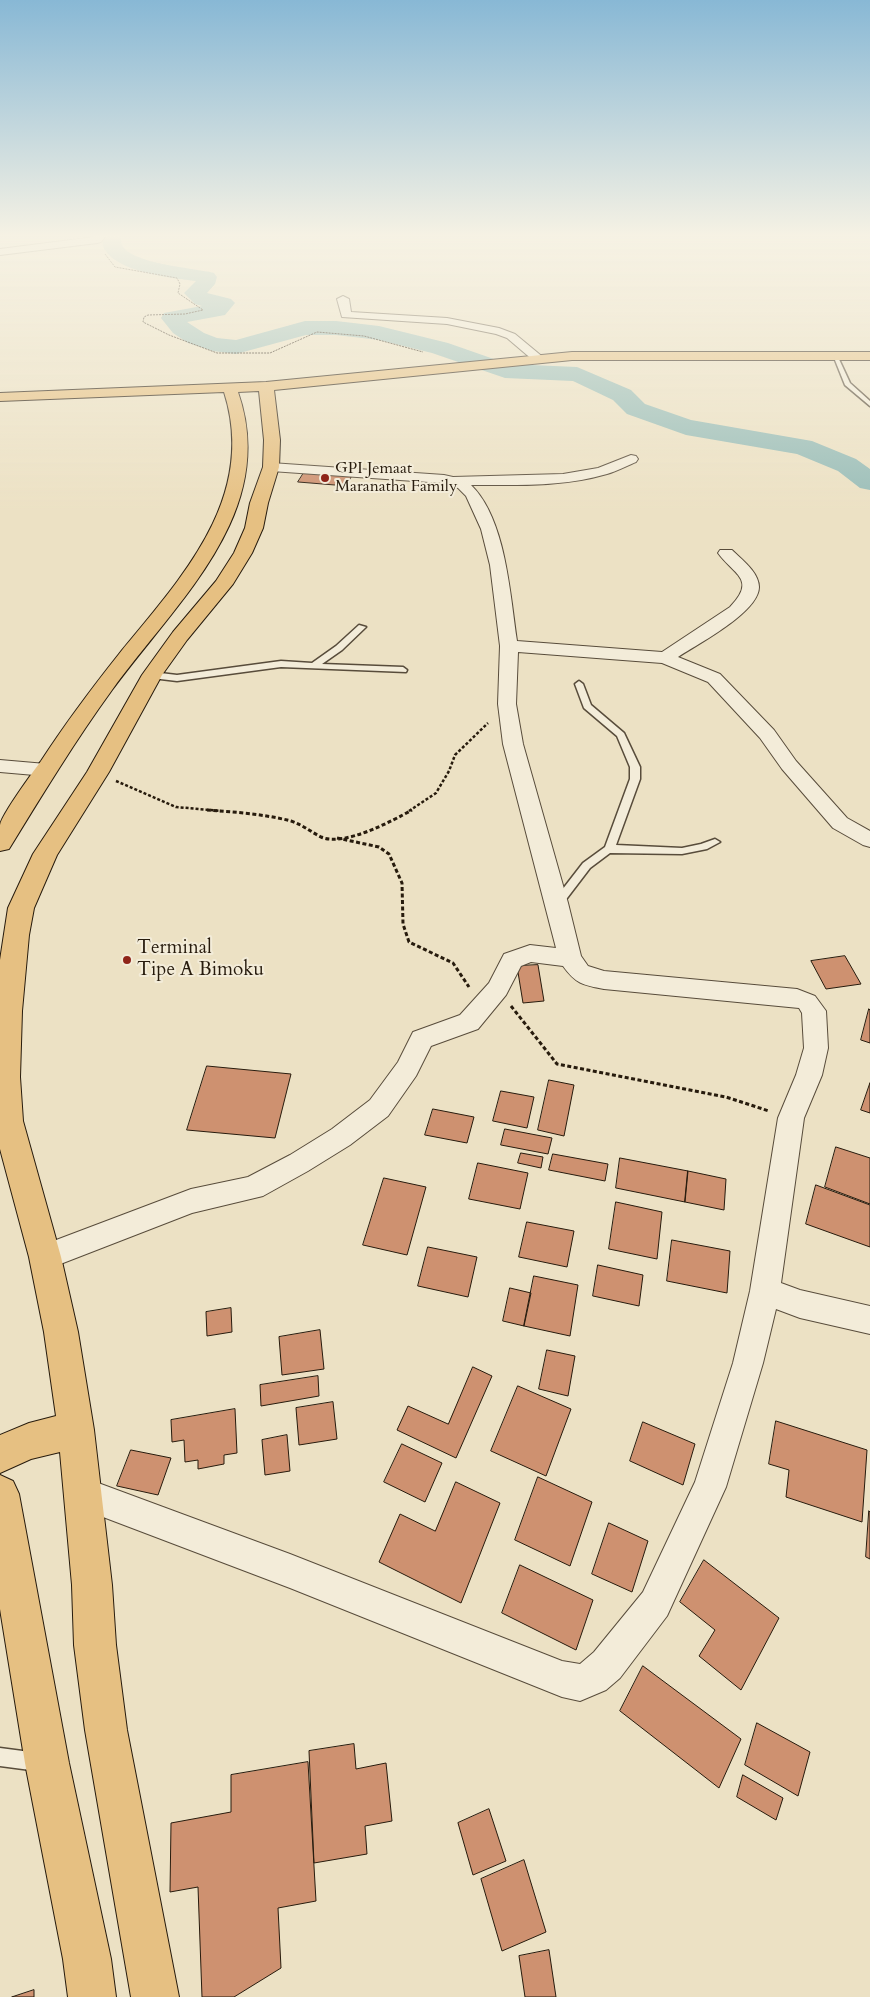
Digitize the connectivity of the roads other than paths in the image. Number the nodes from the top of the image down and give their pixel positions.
1 (478, 327) edge
2 (836, 356) junction
3 (870, 356) edge
4 (538, 358) junction
5 (266, 386) junction
6 (230, 388) junction
7 (0, 398) edge
8 (870, 404) edge
9 (631, 459) dead end
10 (271, 467) junction
11 (455, 481) junction
12 (726, 553) dead end
13 (193, 575) junction
14 (227, 579) junction
15 (362, 627) dead end
16 (510, 646) junction
17 (665, 658) junction
18 (313, 666) junction
19 (403, 670) dead end
20 (152, 675) junction
21 (579, 684) dead end
22 (0, 766) edge
23 (46, 770) junction
24 (870, 840) edge
25 (715, 842) dead end
26 (0, 844) edge
27 (608, 850) junction
28 (557, 903) junction
29 (570, 958) junction
30 (4, 1011) edge
31 (45, 1257) junction
32 (765, 1291) junction
33 (870, 1320) edge
34 (76, 1430) junction
35 (0, 1454) edge
36 (82, 1493) junction
37 (0, 1494) edge
38 (0, 1757) edge
39 (47, 1763) junction
40 (92, 1997) edge
41 (154, 1997) edge

1 - 4 street
2 - 3 highway
2 - 4 highway
2 - 8 lane
4 - 5 highway
5 - 6 highway
5 - 10 highway
6 - 7 highway
6 - 13 highway
9 - 11 street
10 - 11 street
10 - 14 highway
11 - 16 street
12 - 17 street
13 - 14 highway
13 - 23 highway
14 - 20 highway
15 - 18 lane
16 - 17 street
16 - 28 street
17 - 24 street
18 - 19 lane
18 - 20 lane
20 - 30 highway
21 - 27 lane
22 - 23 street
23 - 26 highway
25 - 27 lane
27 - 28 lane
28 - 29 street
29 - 31 street
29 - 32 street
30 - 31 highway
31 - 34 highway
32 - 33 street
32 - 36 street
34 - 35 highway
34 - 36 highway
36 - 41 highway
37 - 39 highway
38 - 39 lane
39 - 40 highway

